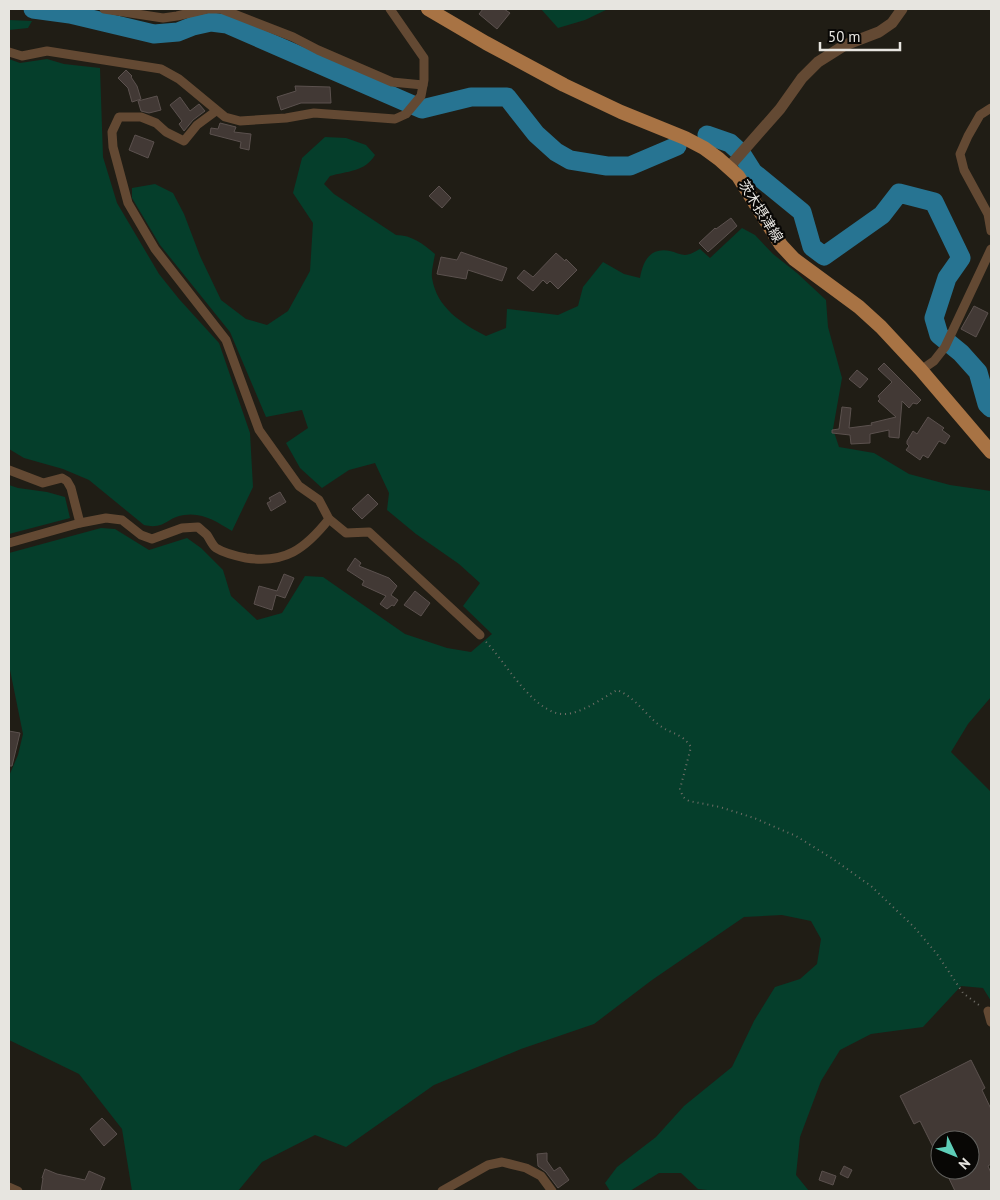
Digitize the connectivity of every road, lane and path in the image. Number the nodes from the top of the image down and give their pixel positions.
1 (104, 9) edge
2 (209, 9) edge
3 (390, 9) edge
4 (428, 9) edge
5 (902, 9) edge
6 (9, 52) edge
7 (423, 85) junction
8 (991, 108) edge
9 (216, 111) junction
10 (732, 164) junction
11 (991, 231) edge
12 (991, 249) edge
13 (987, 271) edge
14 (921, 370) junction
15 (991, 452) edge
16 (9, 470) edge
17 (329, 520) junction
18 (80, 523) junction
19 (9, 543) edge
20 (480, 635) joint
21 (988, 1011) joint
22 (991, 1022) edge
23 (9, 1187) edge
24 (18, 1191) edge
25 (442, 1191) edge
26 (552, 1191) edge

1 - 2 street
2 - 7 street
3 - 7 street
4 - 10 main road, 茨木摂津線
5 - 10 street
6 - 9 street
7 - 9 street
8 - 11 street
9 - 17 street
10 - 14 main road, 茨木摂津線
12 - 13 street
13 - 14 street
14 - 15 main road, 茨木摂津線
16 - 18 street
17 - 18 street
17 - 20 street
18 - 19 street
20 - 21 path
21 - 22 street
23 - 24 street
25 - 26 street

